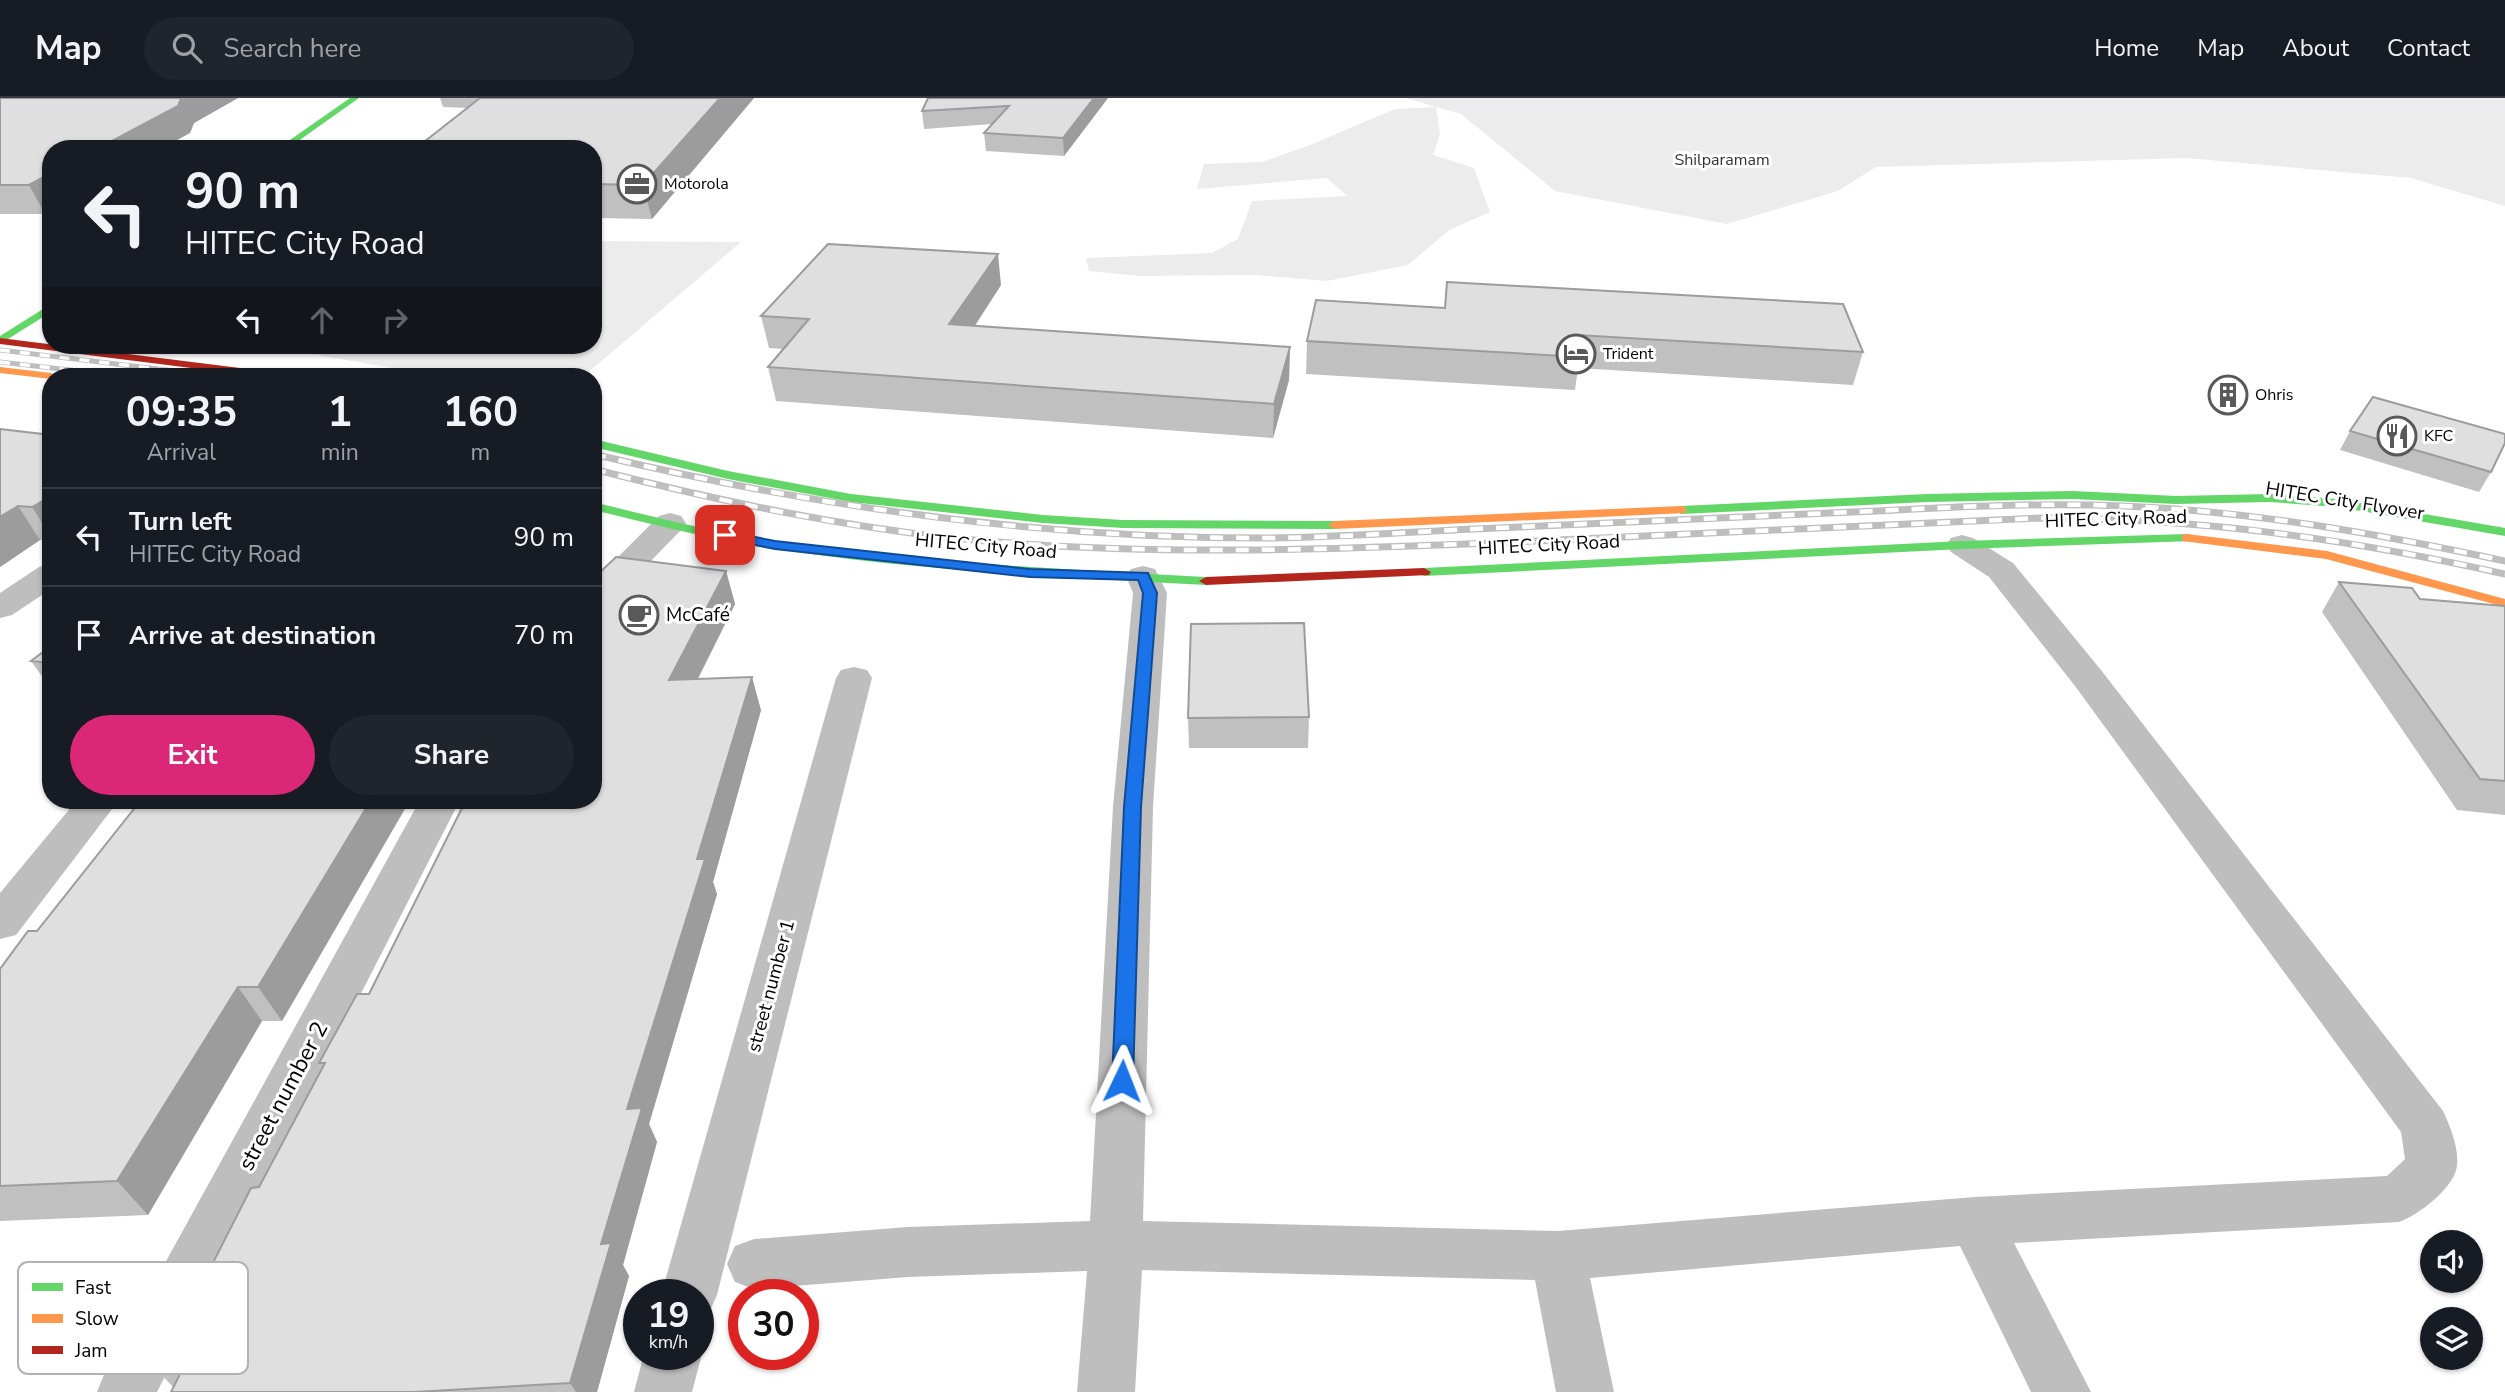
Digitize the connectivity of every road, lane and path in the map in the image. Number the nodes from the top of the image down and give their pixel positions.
1 (355, 98) edge
2 (294, 140) edge
3 (42, 313) edge
4 (0, 341) edge
5 (42, 346) edge
6 (104, 354) edge
7 (216, 368) edge
8 (0, 370) edge
9 (42, 375) edge
10 (602, 445) edge
11 (2176, 500) junction
12 (602, 508) edge
13 (670, 523) junction
14 (2505, 532) edge
15 (2427, 535) dead end
16 (2200, 538) junction
17 (1962, 545) junction
18 (1143, 576) junction
19 (2469, 576) dead end
20 (42, 580) edge
21 (602, 592) edge
22 (2505, 603) edge
23 (0, 608) edge
24 (853, 678) dead end
25 (92, 809) edge
26 (435, 809) edge
27 (0, 923) edge
28 (1975, 1221) junction
29 (1116, 1245) junction
30 (1558, 1255) junction
31 (195, 1262) edge
32 (754, 1264) dead end
33 (693, 1279) edge
34 (669, 1370) edge
35 (136, 1374) edge
36 (126, 1392) edge
37 (663, 1392) edge
38 (1106, 1392) edge
39 (1585, 1392) edge
40 (2062, 1392) edge

1 - 2 main road
3 - 4 main road
4 - 5 main road
6 - 7 main road
8 - 9 main road
10 - 11 main road, HITEC City Road
11 - 14 main road, HITEC City Road
11 - 15 main road, HITEC City Flyover
12 - 13 main road, HITEC City Road
13 - 18 main road, HITEC City Road
13 - 21 street
16 - 17 main road, HITEC City Road
16 - 19 main road
16 - 22 main road, HITEC City Road
17 - 18 main road, HITEC City Road
17 - 28 street
18 - 29 street
20 - 23 street
24 - 33 street, street number 1
25 - 27 street
26 - 31 street, street number 2
28 - 30 street
28 - 40 street
29 - 30 street
29 - 32 street
29 - 38 street
30 - 39 street
34 - 37 street
35 - 36 street, street number 2

